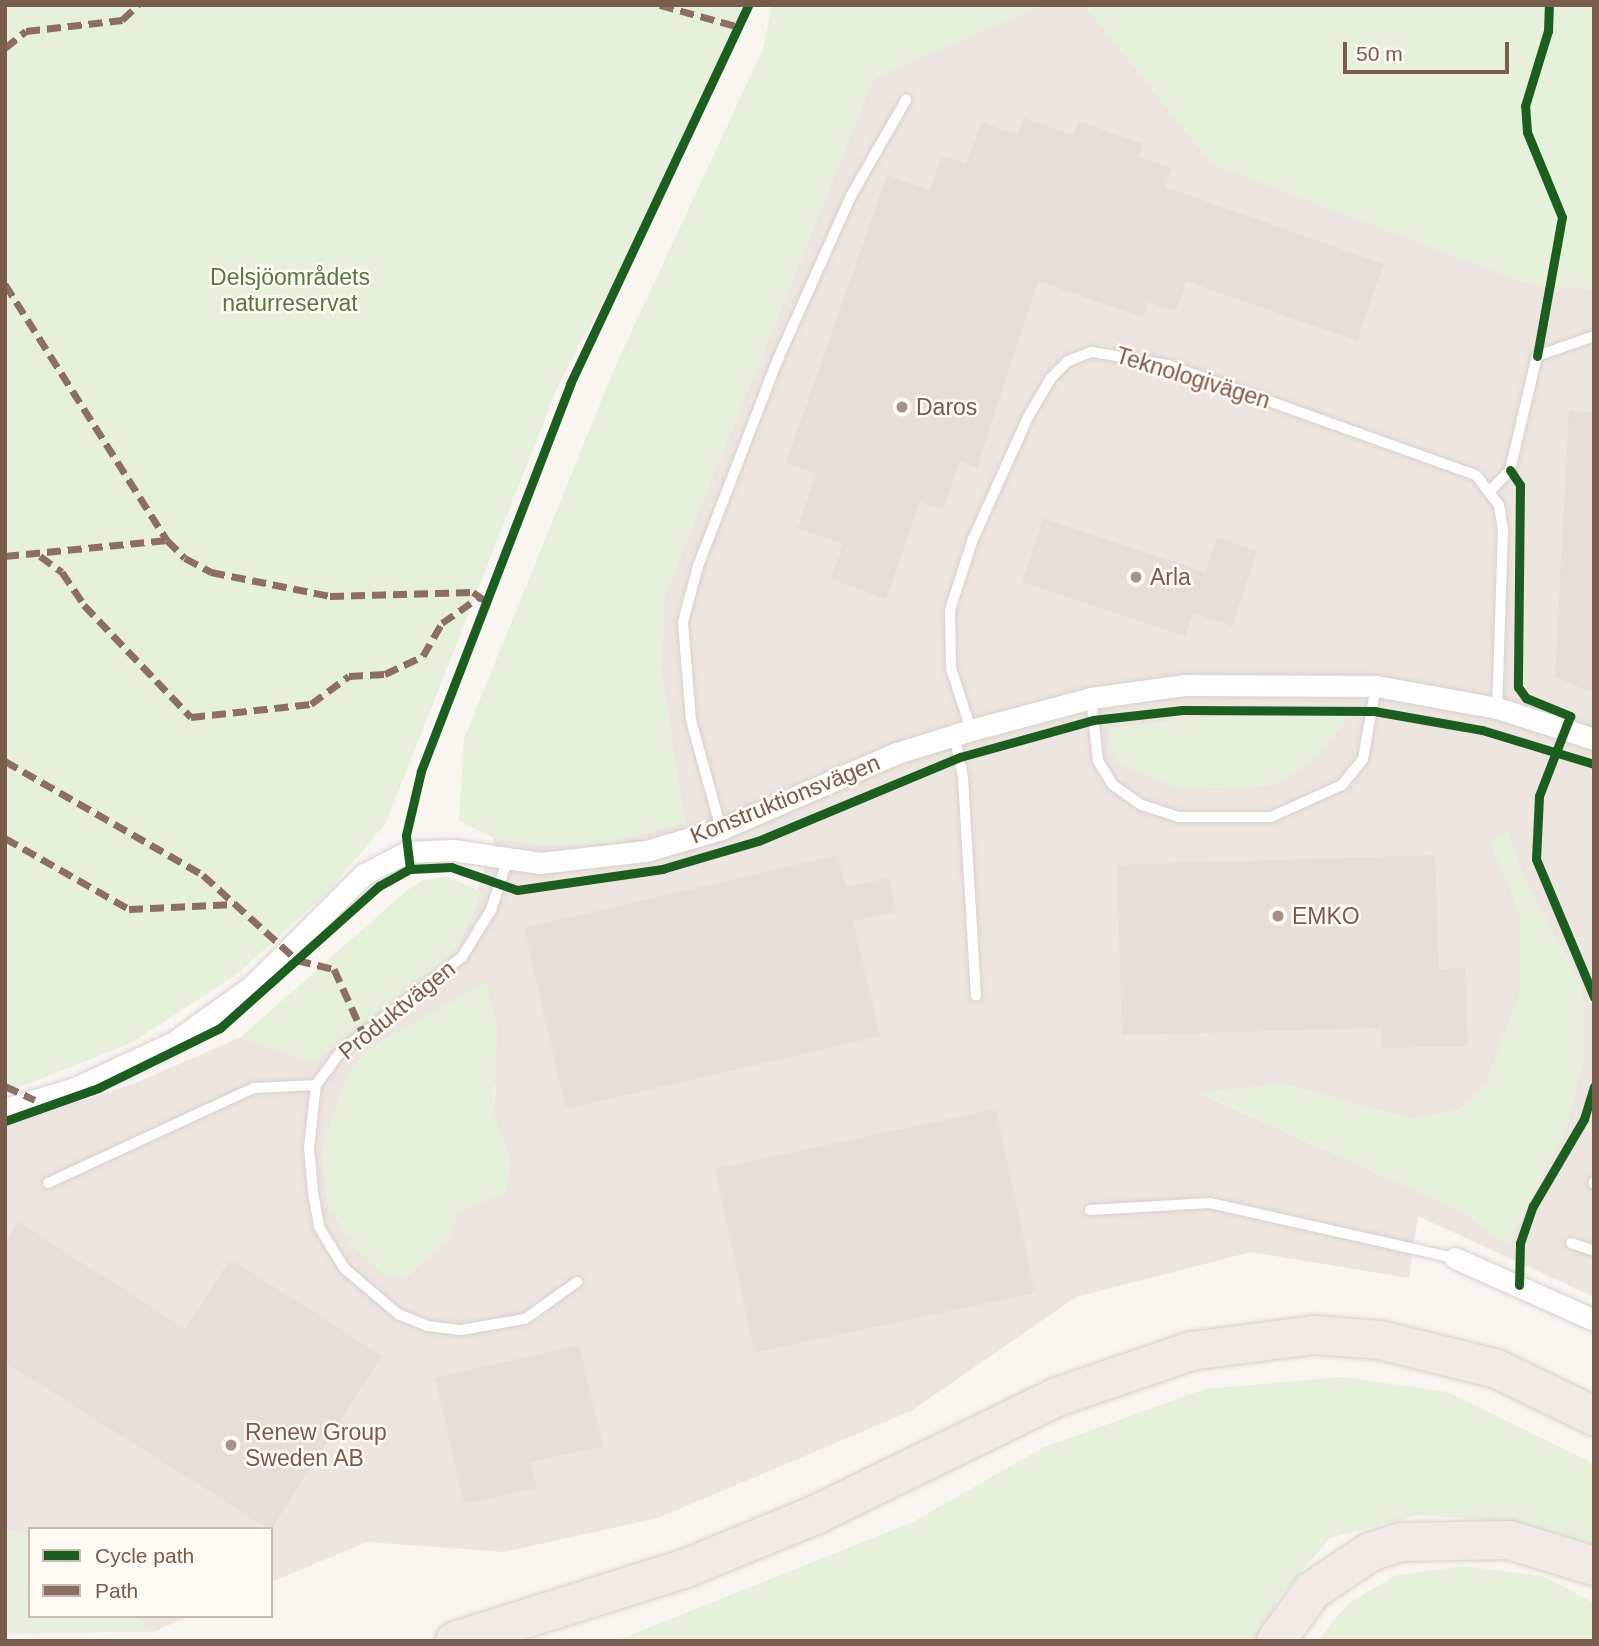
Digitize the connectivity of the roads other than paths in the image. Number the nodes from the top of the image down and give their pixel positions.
1 (906, 100) dead end
2 (1592, 336) edge
3 (1490, 491) junction
4 (1376, 686) junction
5 (1091, 698) junction
6 (1497, 708) junction
7 (962, 732) junction
8 (1594, 739) edge
9 (721, 829) junction
10 (507, 860) junction
11 (976, 996) dead end
12 (316, 1086) junction
13 (5, 1109) edge
14 (48, 1183) dead end
15 (1090, 1210) dead end
16 (1571, 1243) dead end
17 (1594, 1251) edge
18 (1455, 1258) joint
19 (577, 1282) dead end
20 (1594, 1320) edge
21 (1594, 1416) edge
22 (1594, 1566) edge
23 (455, 1641) edge
24 (1276, 1641) edge

1 - 9 lane
2 - 3 lane
3 - 6 lane
3 - 7 lane, Teknologivägen
4 - 5 street, Konstruktionsvägen
4 - 5 lane
4 - 6 street, Konstruktionsvägen
5 - 7 street, Konstruktionsvägen
6 - 8 street, Konstruktionsvägen
7 - 9 street, Konstruktionsvägen
7 - 11 lane, Teknologivägen
9 - 10 street, Konstruktionsvägen
10 - 12 lane, Produktvägen
10 - 13 street, Konstruktionsvägen
12 - 14 lane
12 - 19 lane, Produktvägen
15 - 18 lane
16 - 17 lane
18 - 20 street
21 - 23 highway
22 - 24 highway

